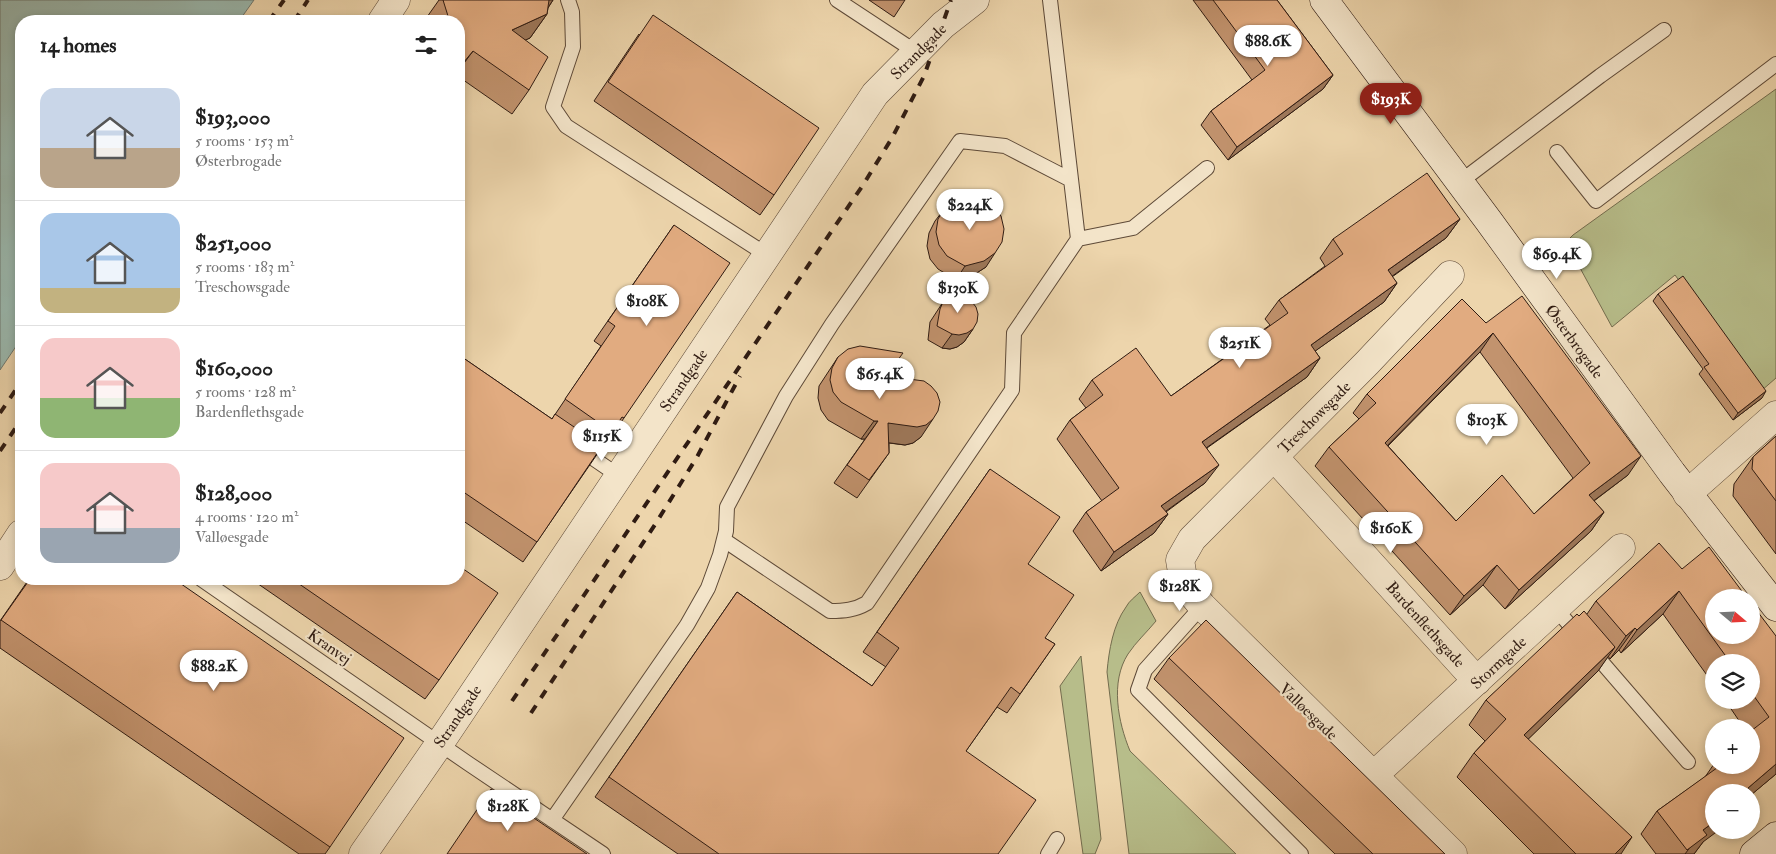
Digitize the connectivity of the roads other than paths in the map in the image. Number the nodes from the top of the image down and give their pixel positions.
1 (396, 0) edge
2 (568, 0) edge
3 (838, 0) edge
4 (975, 0) edge
5 (1050, 0) edge
6 (1324, 0) edge
7 (386, 15) edge
8 (1664, 30) dead end
9 (916, 52) junction
10 (1776, 64) edge
11 (1557, 152) dead end
12 (1207, 168) dead end
13 (1072, 180) junction
14 (1460, 182) junction
15 (1078, 239) junction
16 (767, 255) junction
17 (1450, 275) dead end
18 (1776, 415) edge
19 (570, 442) edge
20 (1274, 456) junction
21 (618, 476) junction
22 (1687, 494) junction
23 (724, 540) junction
24 (15, 543) edge
25 (1621, 548) dead end
26 (1180, 560) joint
27 (0, 566) edge
28 (210, 585) edge
29 (1202, 606) junction
30 (1776, 607) edge
31 (1555, 608) junction
32 (1477, 681) junction
33 (440, 743) junction
34 (1688, 762) dead end
35 (1374, 775) junction
36 (552, 820) junction
37 (1776, 836) edge
38 (1057, 839) dead end
39 (363, 854) edge
40 (603, 854) edge
41 (1048, 854) edge
42 (1301, 854) edge
43 (1453, 854) edge
44 (1754, 854) edge

1 - 7 street
2 - 16 lane
3 - 9 lane
4 - 9 street, Strandgade
5 - 13 lane
6 - 14 street, Østerbrogade
8 - 14 lane
9 - 16 street, Strandgade
10 - 11 lane
12 - 15 lane
13 - 15 lane
13 - 23 lane
14 - 22 street, Østerbrogade
15 - 23 lane
16 - 21 street, Strandgade
17 - 20 street, Treschowsgade
18 - 22 street
19 - 21 lane
20 - 26 street, Treschowsgade
20 - 32 street, Bardenflethsgade
21 - 33 street, Strandgade
22 - 30 street, Østerbrogade
23 - 36 lane
24 - 27 street
25 - 31 street, Stormgade
26 - 29 street, Valløesgade
28 - 33 lane, Kranvej
29 - 35 street, Valløesgade
29 - 42 lane
31 - 32 street, Stormgade
31 - 34 lane
32 - 35 street, Stormgade
33 - 36 lane, Kranvej
33 - 39 street, Strandgade
35 - 43 street, Valløesgade
36 - 40 lane, Kranvej
37 - 44 street
38 - 41 lane

